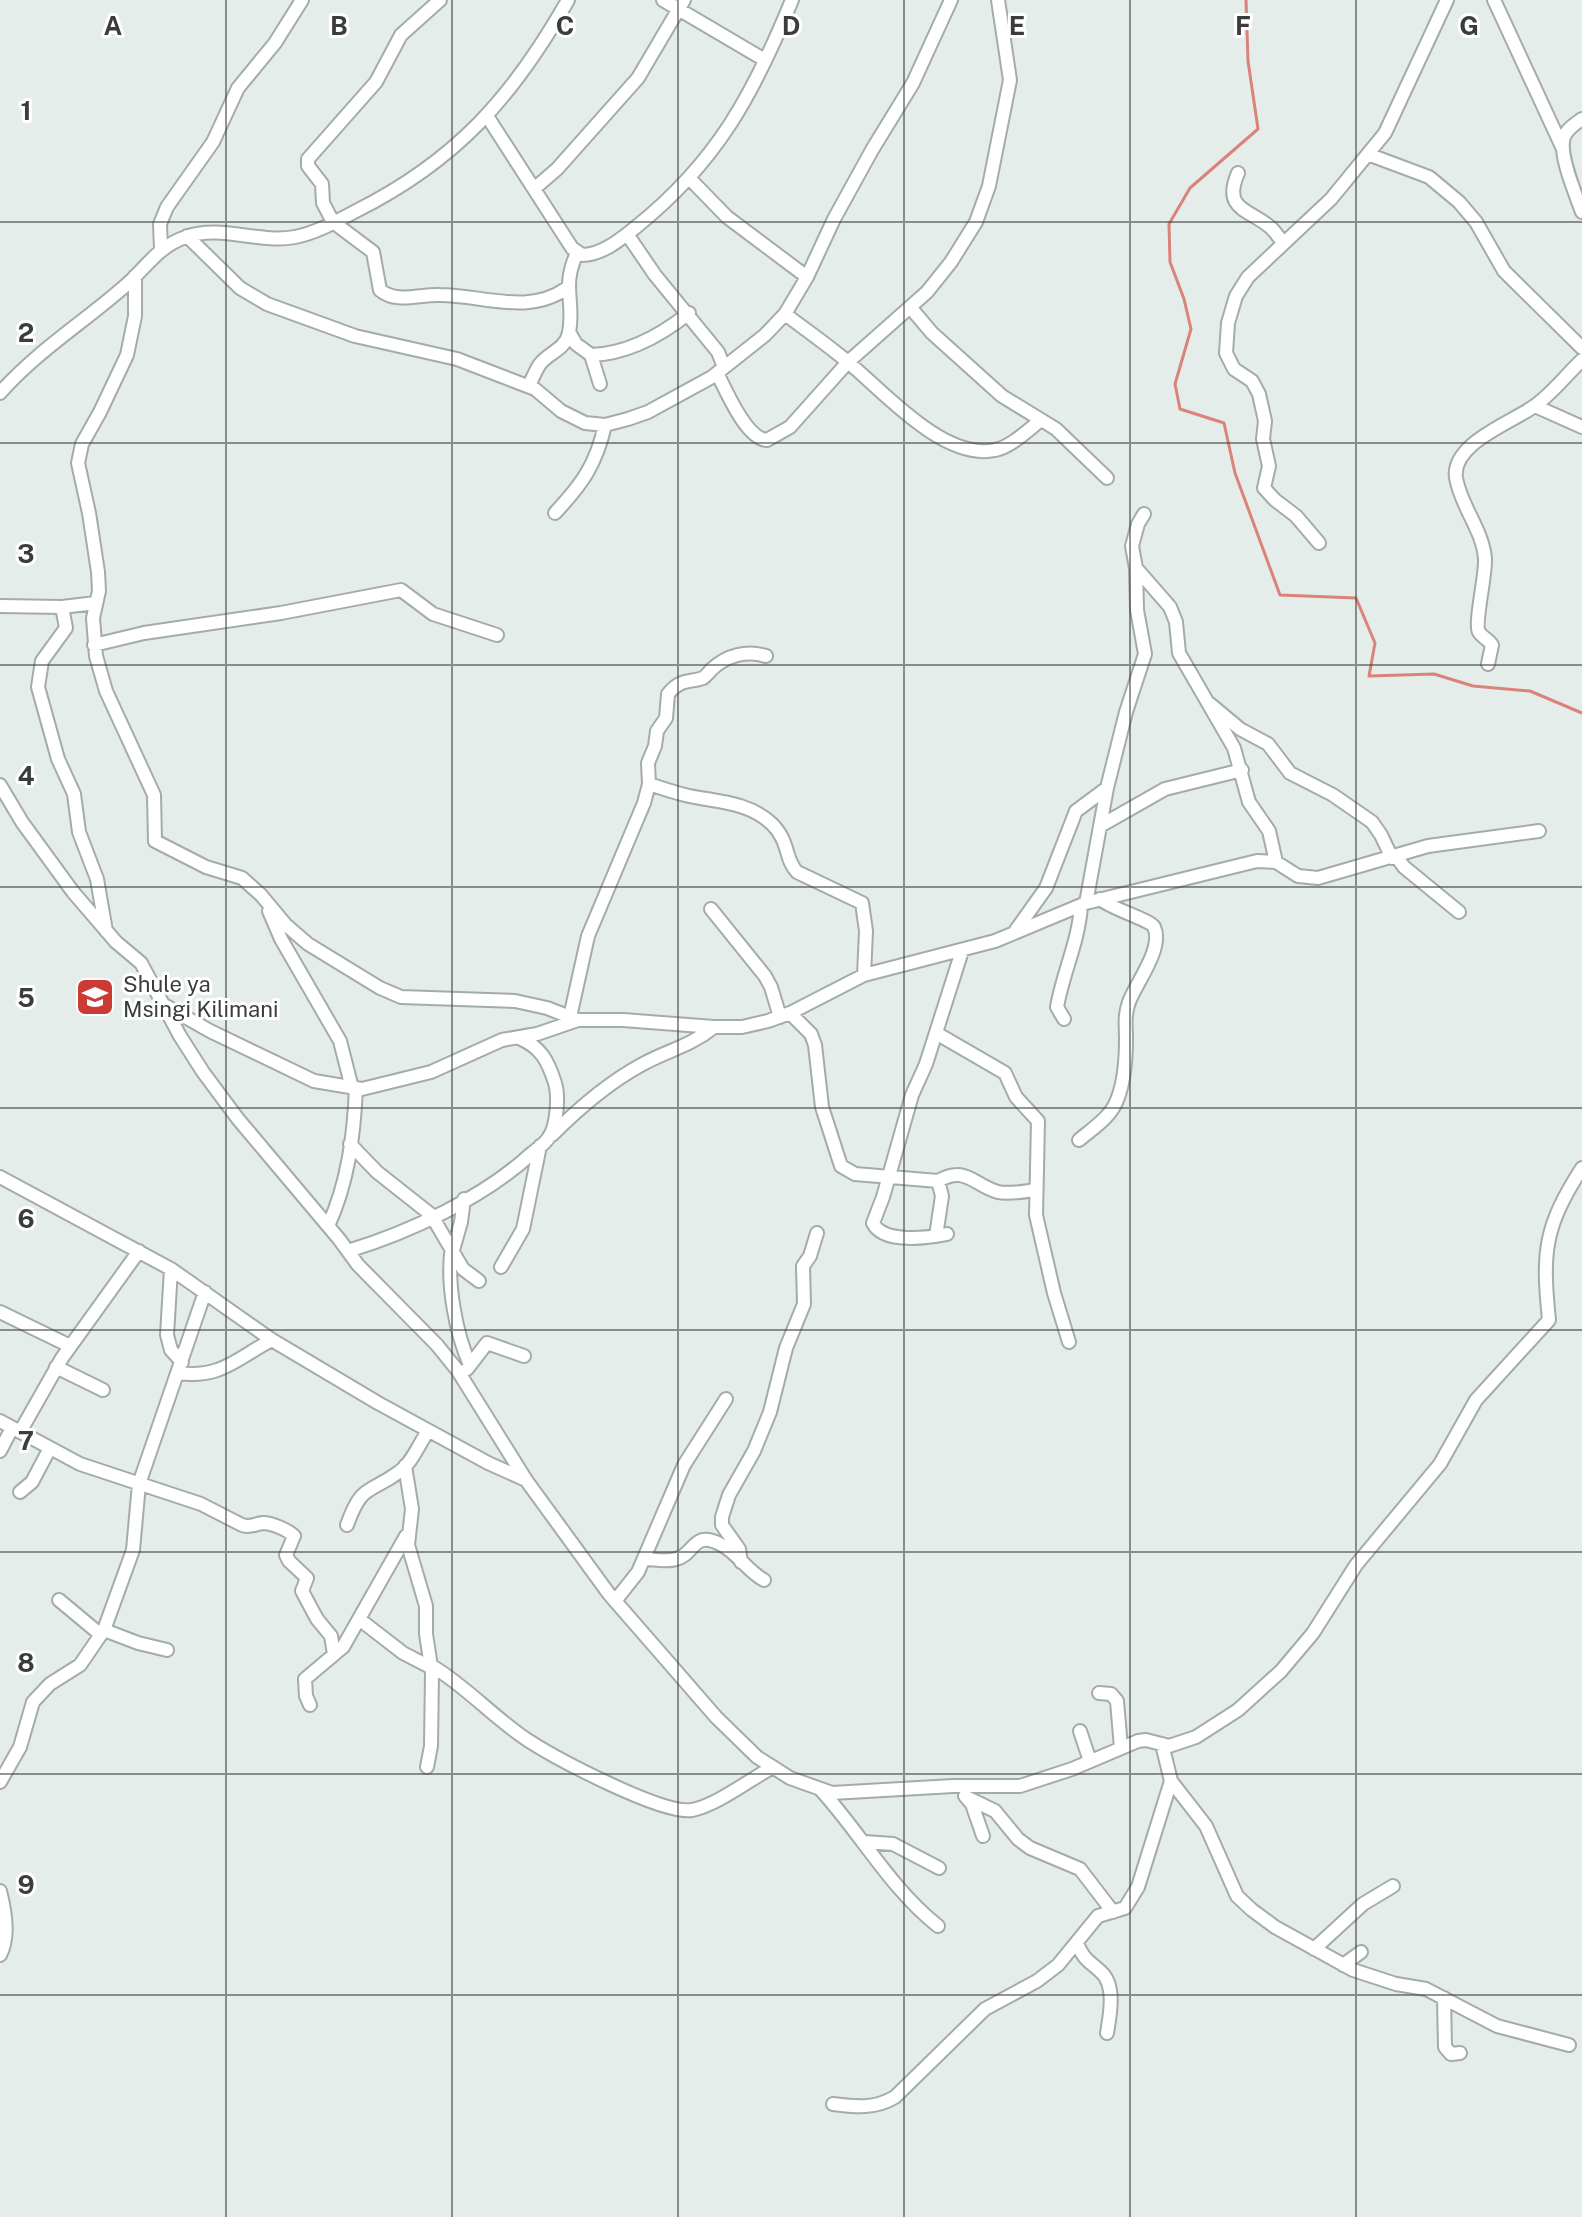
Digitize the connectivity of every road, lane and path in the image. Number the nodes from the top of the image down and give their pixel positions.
1 (302, 0) edge
2 (440, 0) edge
3 (568, 0) edge
4 (663, 0) edge
5 (792, 0) edge
6 (951, 0) edge
7 (998, 0) edge
8 (1447, 0) edge
9 (1494, 0) edge
10 (681, 4) edge
11 (765, 60) junction
12 (487, 116) junction
13 (1582, 119) edge
14 (1563, 149) junction
15 (1370, 155) junction
16 (1238, 173) dead end
17 (690, 179) junction
18 (535, 188) junction
19 (1582, 212) edge
20 (333, 222) junction
21 (627, 234) junction
22 (187, 236) junction
23 (1283, 242) junction
24 (161, 249) junction
25 (577, 253) junction
26 (135, 276) junction
27 (807, 277) junction
28 (567, 288) junction
29 (910, 307) junction
30 (689, 313) junction
31 (785, 314) junction
32 (569, 332) junction
33 (1582, 348) edge
34 (591, 355) junction
35 (1582, 360) edge
36 (848, 362) junction
37 (720, 370) junction
38 (600, 384) dead end
39 (528, 386) junction
40 (0, 393) edge
41 (1535, 406) junction
42 (1041, 420) junction
43 (605, 425) junction
44 (1582, 427) edge
45 (1107, 478) dead end
46 (555, 513) dead end
47 (1144, 514) dead end
48 (1319, 543) dead end
49 (1136, 568) junction
50 (96, 603) junction
51 (0, 606) edge
52 (62, 607) junction
53 (497, 635) dead end
54 (94, 645) junction
55 (766, 656) dead end
56 (1488, 664) dead end
57 (1205, 699) junction
58 (1242, 770) junction
59 (649, 784) junction
60 (0, 785) edge
61 (1107, 788) junction
62 (1100, 826) junction
63 (1539, 831) dead end
64 (1394, 857) junction
65 (1276, 862) junction
66 (261, 895) junction
67 (1100, 899) junction
68 (1083, 904) junction
69 (711, 909) dead end
70 (1459, 912) dead end
71 (106, 931) junction
72 (1014, 933) junction
73 (962, 951) junction
74 (864, 975) junction
75 (166, 1006) junction
76 (785, 1015) junction
77 (574, 1019) junction
78 (1064, 1019) dead end
79 (714, 1027) junction
80 (936, 1033) junction
81 (516, 1037) junction
82 (354, 1088) junction
83 (1079, 1140) dead end
84 (545, 1142) junction
85 (350, 1144) junction
86 (1582, 1168) edge
87 (0, 1177) edge
88 (889, 1178) junction
89 (938, 1181) junction
90 (1036, 1189) junction
91 (464, 1199) junction
92 (434, 1218) junction
93 (328, 1226) junction
94 (817, 1233) dead end
95 (452, 1249) junction
96 (139, 1251) junction
97 (348, 1251) junction
98 (501, 1267) dead end
99 (171, 1269) junction
100 (479, 1281) dead end
101 (205, 1292) junction
102 (0, 1312) edge
103 (272, 1340) junction
104 (1069, 1342) dead end
105 (70, 1346) junction
106 (524, 1356) dead end
107 (470, 1365) junction
108 (56, 1367) junction
109 (180, 1368) junction
110 (462, 1377) junction
111 (103, 1390) dead end
112 (726, 1399) dead end
113 (11, 1427) edge
114 (428, 1431) junction
115 (50, 1448) junction
116 (0, 1451) edge
117 (405, 1466) junction
118 (526, 1480) junction
119 (139, 1484) junction
120 (20, 1492) dead end
121 (347, 1525) dead end
122 (408, 1533) junction
123 (644, 1559) junction
124 (741, 1562) junction
125 (764, 1580) dead end
126 (59, 1600) dead end
127 (615, 1601) junction
128 (359, 1619) junction
129 (102, 1632) junction
130 (167, 1650) dead end
131 (334, 1654) junction
132 (432, 1667) junction
133 (1099, 1693) dead end
134 (310, 1705) dead end
135 (1080, 1731) dead end
136 (1162, 1744) junction
137 (1121, 1748) junction
138 (1090, 1761) junction
139 (427, 1767) dead end
140 (773, 1767) junction
141 (1171, 1781) junction
142 (0, 1782) edge
143 (953, 1786) junction
144 (821, 1789) junction
145 (966, 1797) junction
146 (983, 1836) dead end
147 (865, 1842) junction
148 (939, 1868) dead end
149 (1393, 1886) dead end
150 (0, 1891) edge
151 (1113, 1912) junction
152 (938, 1926) dead end
153 (1077, 1943) junction
154 (1314, 1949) junction
155 (1361, 1952) dead end
156 (0, 1955) edge
157 (1343, 1965) junction
158 (1444, 1998) junction
159 (1107, 2033) dead end
160 (1569, 2045) dead end
161 (1460, 2053) dead end
162 (833, 2104) dead end

1 - 24 street
2 - 20 street
3 - 12 street
4 - 10 street
5 - 11 street
6 - 27 street
7 - 29 street
8 - 15 street
9 - 14 street
10 - 11 street
10 - 18 street
11 - 17 street
12 - 18 street
12 - 20 street
13 - 14 street
14 - 19 street
15 - 23 street
15 - 33 street
16 - 23 street
17 - 21 street
17 - 27 street
18 - 25 street
20 - 22 street
20 - 28 street
21 - 25 street
21 - 30 street
22 - 24 street
22 - 39 street
23 - 48 street
24 - 26 street
25 - 28 street
26 - 40 street
26 - 50 street
27 - 31 street
28 - 32 street
29 - 36 street
29 - 42 street
30 - 34 street
30 - 37 street
31 - 36 street
31 - 37 street
32 - 34 street
32 - 39 street
34 - 38 street
35 - 41 street
36 - 37 street
36 - 42 street
37 - 43 street
39 - 43 street
41 - 44 street
41 - 56 street
42 - 45 street
43 - 46 street
47 - 49 street
49 - 57 street
49 - 61 street
50 - 52 street
50 - 54 street
51 - 52 street
52 - 71 street
53 - 54 street
54 - 66 street
55 - 59 street
57 - 58 street
57 - 64 street
58 - 62 street
58 - 65 street
59 - 74 street
59 - 77 street
60 - 71 street
61 - 62 street
61 - 72 street
62 - 68 street
63 - 64 street
64 - 65 street
64 - 70 street
65 - 67 street
66 - 77 street
66 - 82 street
67 - 68 street
67 - 83 street
68 - 72 street
68 - 78 street
69 - 76 street
71 - 75 street
72 - 73 street
73 - 74 street
73 - 80 street
74 - 76 street
75 - 82 street
75 - 93 street
76 - 79 street
76 - 88 street
77 - 79 street
77 - 81 street
79 - 84 street
80 - 88 street
80 - 90 street
81 - 82 street
81 - 84 street
82 - 85 street
84 - 91 street
84 - 98 street
85 - 92 street
85 - 93 street
86 - 136 street
87 - 96 street
88 - 89 street
88 - 89 street
89 - 90 street
90 - 104 street
91 - 92 street
91 - 95 street
92 - 95 street
92 - 97 street
93 - 97 street
94 - 124 street
95 - 100 street
95 - 107 street
96 - 99 street
96 - 105 street
97 - 110 street
99 - 101 street
99 - 109 street
101 - 103 street
101 - 109 street
102 - 105 street
103 - 109 street
103 - 114 street
105 - 108 street
106 - 107 street
107 - 110 street
108 - 111 street
108 - 113 street
109 - 119 street
110 - 118 street
112 - 123 street
113 - 115 street
113 - 116 street
114 - 117 street
114 - 118 street
115 - 119 street
115 - 120 street
117 - 121 street
117 - 122 street
118 - 127 street
119 - 129 street
119 - 131 street
122 - 128 street
122 - 132 street
123 - 124 street
123 - 127 street
124 - 125 street
126 - 129 street
127 - 140 street
128 - 131 street
128 - 132 street
129 - 130 street
129 - 142 street
131 - 134 street
132 - 139 street
132 - 140 street
133 - 137 street
135 - 138 street
136 - 137 street
136 - 141 street
137 - 138 street
138 - 143 street
140 - 144 street
141 - 151 street
141 - 154 street
143 - 144 street
143 - 145 street
144 - 147 street
145 - 146 street
145 - 151 street
147 - 148 street
147 - 152 street
149 - 154 street
150 - 156 street
151 - 153 street
153 - 159 street
153 - 162 street
154 - 157 street
155 - 157 street
157 - 158 street
158 - 160 street
158 - 161 street

